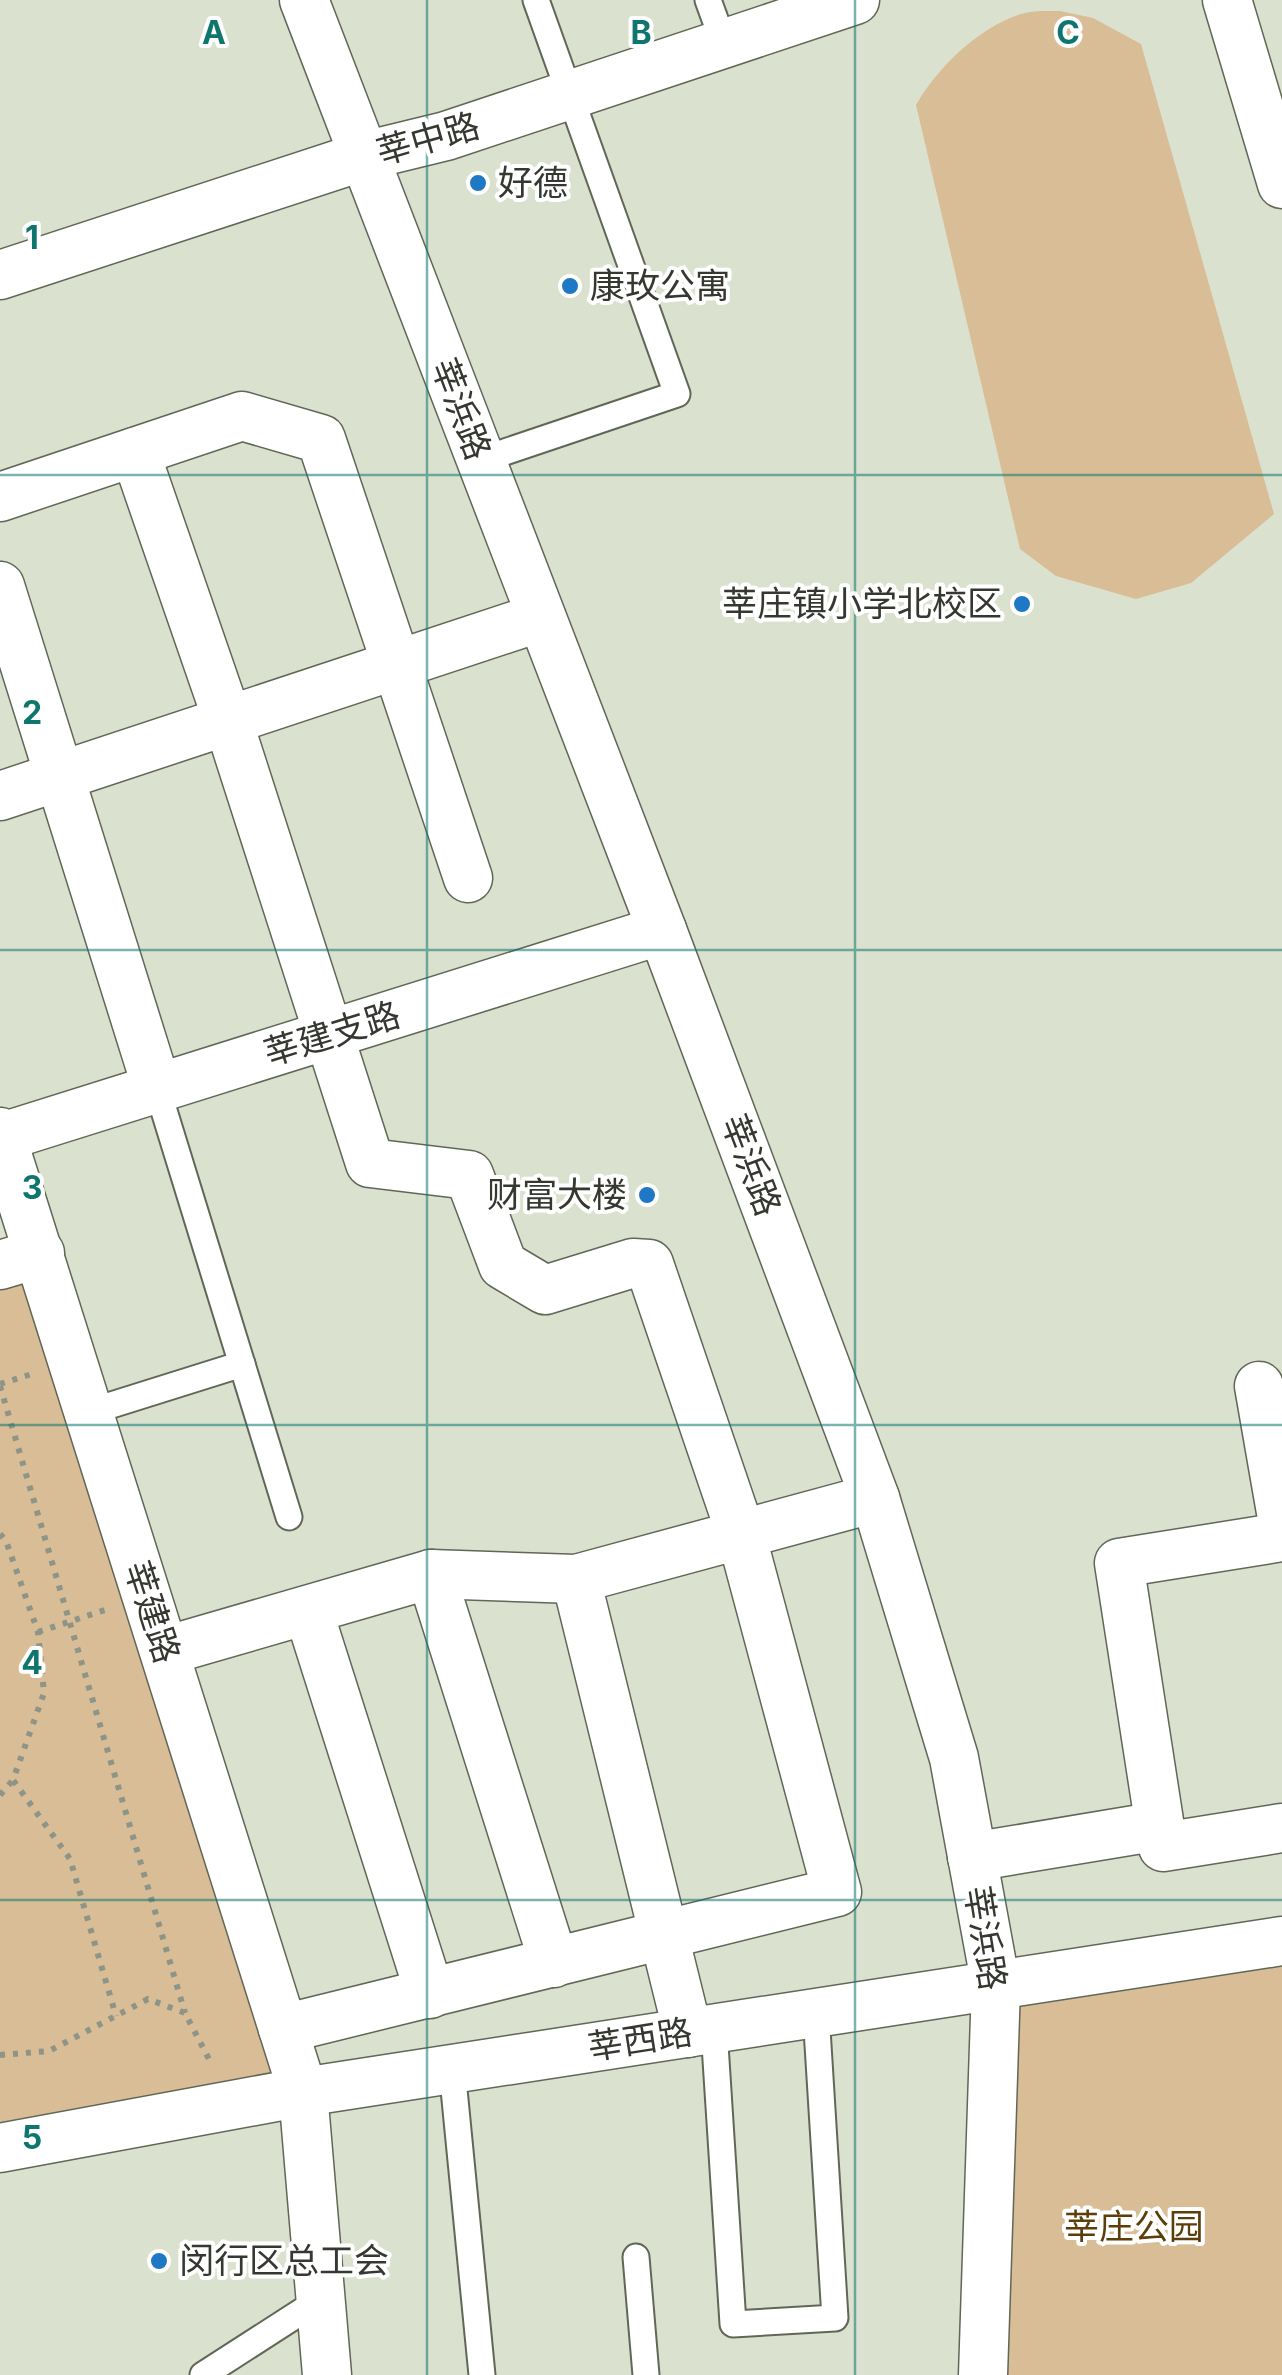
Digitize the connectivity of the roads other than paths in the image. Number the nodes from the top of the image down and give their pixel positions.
1 (304, 0) edge
2 (536, 0) edge
3 (708, 0) edge
4 (855, 0) edge
5 (1227, 0) edge
6 (724, 44) junction
7 (569, 96) junction
8 (364, 156) junction
9 (1282, 184) edge
10 (0, 275) edge
11 (135, 452) junction
12 (481, 460) junction
13 (0, 497) edge
14 (0, 586) edge
15 (541, 617) junction
16 (398, 664) junction
17 (228, 721) junction
18 (60, 776) junction
19 (0, 796) edge
20 (468, 878) dead end
21 (662, 930) junction
22 (330, 1034) junction
23 (158, 1088) junction
24 (1, 1134) edge
25 (20, 1259) edge
26 (242, 1364) junction
27 (1259, 1386) dead end
28 (89, 1412) junction
29 (875, 1498) junction
30 (289, 1518) dead end
31 (1282, 1518) edge
32 (741, 1534) junction
33 (1282, 1537) edge
34 (432, 1574) junction
35 (576, 1580) junction
36 (308, 1610) junction
37 (165, 1652) junction
38 (1159, 1826) junction
39 (1282, 1828) edge
40 (972, 1857) junction
41 (664, 1936) junction
42 (1282, 1941) edge
43 (554, 1964) junction
44 (996, 1986) junction
45 (430, 1994) junction
46 (816, 2013) junction
47 (283, 2029) junction
48 (701, 2031) junction
49 (452, 2069) junction
50 (302, 2092) junction
51 (0, 2148) edge
52 (636, 2258) dead end
53 (321, 2298) junction
54 (202, 2375) edge
55 (327, 2375) edge
56 (482, 2375) edge
57 (646, 2375) edge
58 (983, 2375) edge

1 - 8 street, 莘浜路
2 - 7 lane
3 - 6 lane
4 - 6 street, 莘中路
5 - 9 street
6 - 7 street, 莘中路
7 - 8 street, 莘中路
7 - 12 lane
8 - 10 street, 莘中路
8 - 12 street, 莘浜路
11 - 13 street
11 - 16 street
11 - 17 street
12 - 15 street, 莘浜路
14 - 18 street
15 - 16 street
15 - 21 street, 莘浜路
16 - 17 street
16 - 20 street
17 - 18 street
17 - 22 street
18 - 19 street
18 - 23 street
21 - 22 street, 莘建支路
21 - 29 street, 莘浜路
22 - 23 street, 莘建支路
22 - 32 street
23 - 24 street, 莘建支路
23 - 26 lane
24 - 25 street, 莘建路
25 - 28 street, 莘建路
26 - 28 lane
26 - 30 lane
27 - 31 street
28 - 37 street, 莘建路
29 - 32 street
29 - 40 street, 莘浜路
32 - 35 street
32 - 41 street
33 - 38 street
34 - 35 street
34 - 36 street
34 - 43 street
35 - 41 street
36 - 37 street
36 - 45 street
37 - 47 street, 莘建路
38 - 39 street
38 - 40 street
40 - 44 street, 莘浜路
41 - 43 street
41 - 48 street
42 - 44 street, 莘西路
43 - 45 street
44 - 46 street, 莘西路
44 - 58 street, 莘浜路
45 - 47 street
46 - 48 street, 莘西路
46 - 48 lane
47 - 50 street, 莘建路
48 - 49 street, 莘西路
49 - 50 street, 莘西路
49 - 56 lane
50 - 51 street, 莘西路
50 - 53 street, 莘建路
52 - 57 lane
53 - 54 lane
53 - 55 street, 莘建路

